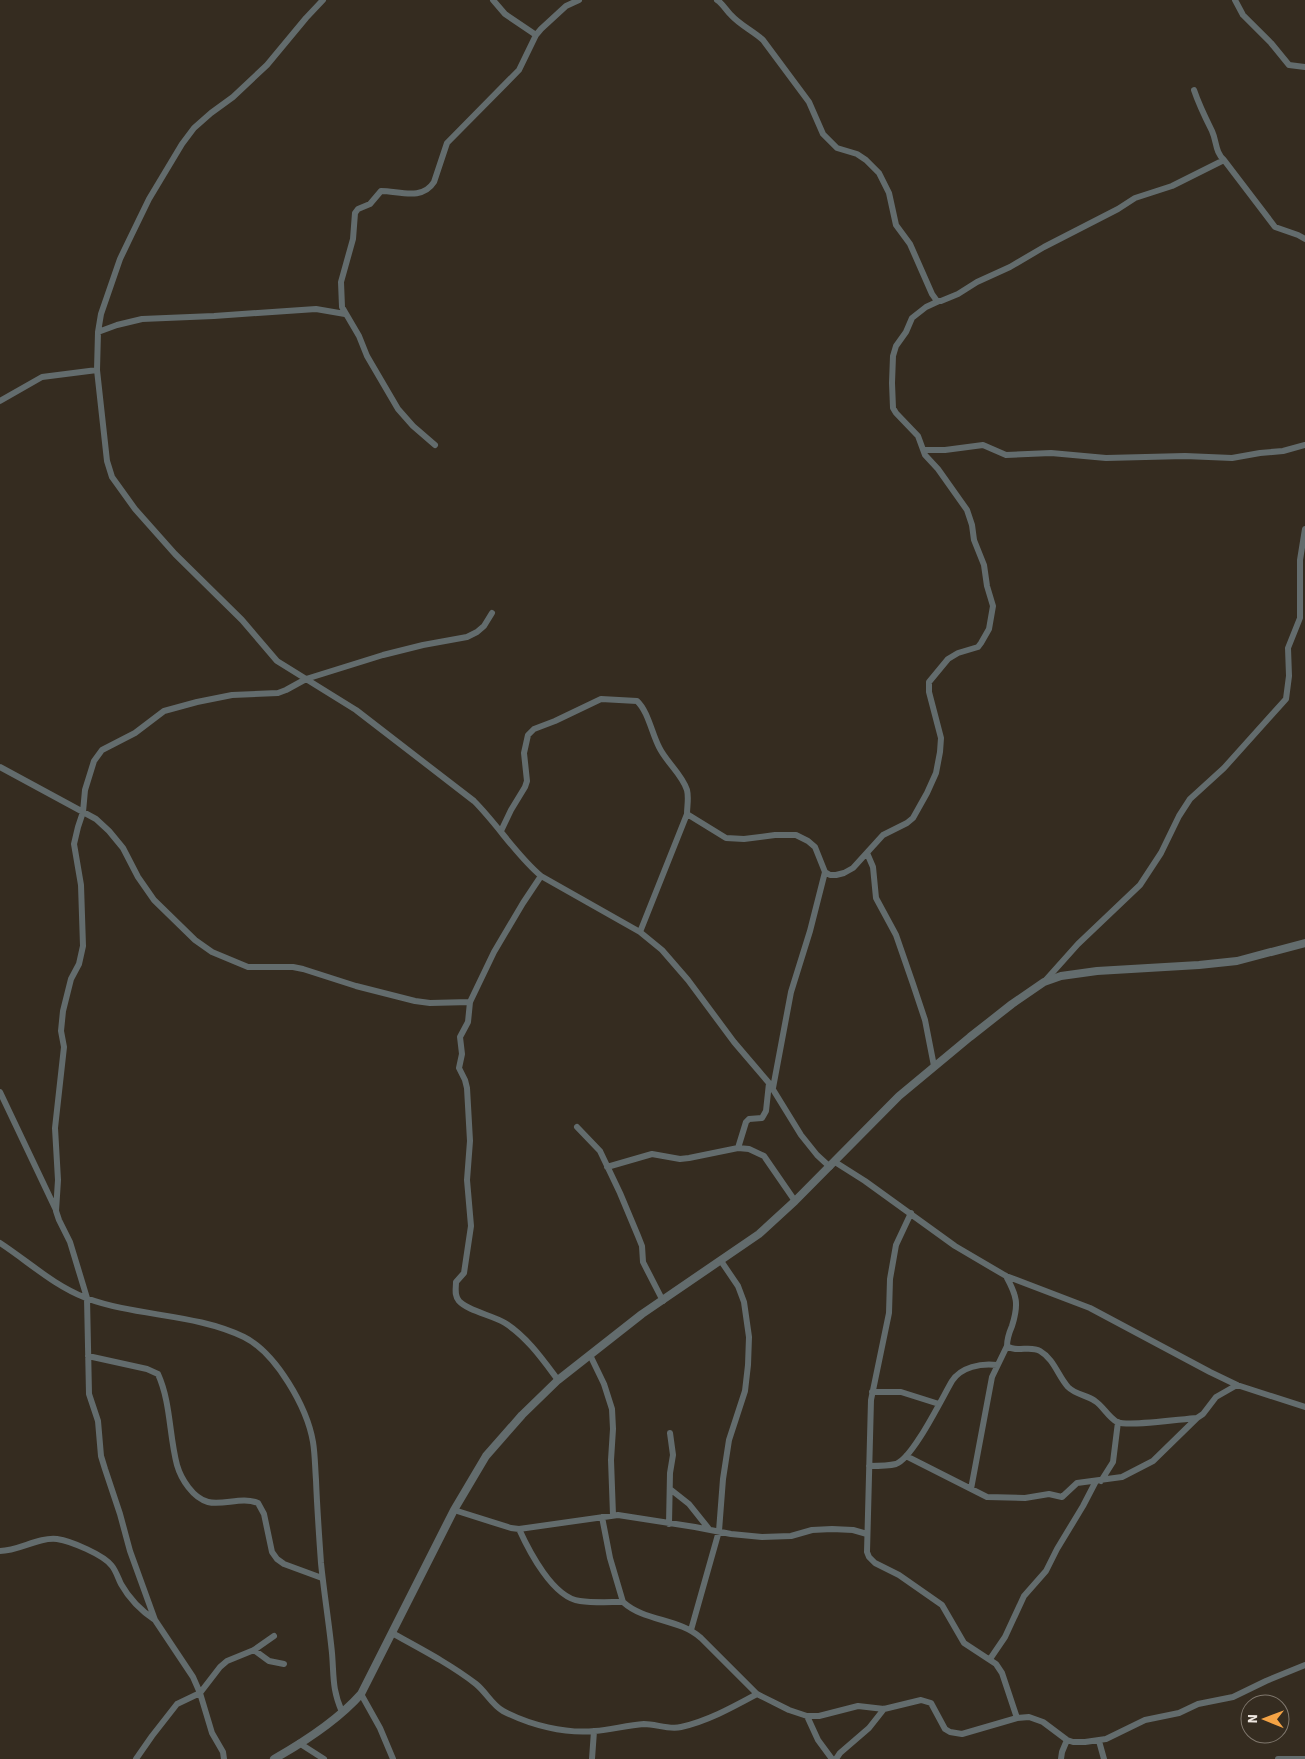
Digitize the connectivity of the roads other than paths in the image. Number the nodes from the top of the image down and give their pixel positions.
1 (323, 0) edge
2 (493, 0) edge
3 (579, 0) edge
4 (717, 0) edge
5 (1235, 0) edge
6 (536, 35) junction
7 (1305, 67) edge
8 (1194, 90) dead end
9 (1224, 160) junction
10 (1305, 239) edge
11 (939, 301) junction
12 (345, 314) junction
13 (98, 332) junction
14 (97, 370) junction
15 (0, 401) edge
16 (435, 445) dead end
17 (1305, 445) edge
18 (924, 450) junction
19 (1305, 529) edge
20 (492, 613) dead end
21 (306, 679) junction
22 (0, 767) edge
23 (83, 812) junction
24 (687, 814) junction
25 (501, 831) junction
26 (867, 853) junction
27 (825, 872) junction
28 (542, 876) junction
29 (640, 932) junction
30 (1305, 943) edge
31 (1044, 982) junction
32 (470, 1002) junction
33 (934, 1066) junction
34 (771, 1085) junction
35 (0, 1092) edge
36 (577, 1127) dead end
37 (738, 1148) junction
38 (832, 1165) junction
39 (607, 1167) junction
40 (795, 1201) junction
41 (56, 1211) junction
42 (910, 1213) junction
43 (0, 1243) edge
44 (721, 1261) junction
45 (1006, 1276) junction
46 (87, 1298) junction
47 (663, 1301) junction
48 (1007, 1346) junction
49 (590, 1355) junction
50 (88, 1356) junction
51 (997, 1365) junction
52 (558, 1380) junction
53 (1237, 1385) junction
54 (872, 1392) junction
55 (938, 1404) junction
56 (1305, 1407) edge
57 (1197, 1418) junction
58 (1118, 1422) junction
59 (670, 1433) dead end
60 (906, 1456) junction
61 (869, 1466) junction
62 (1098, 1481) junction
63 (670, 1489) junction
64 (971, 1489) junction
65 (454, 1510) junction
66 (613, 1515) junction
67 (602, 1517) junction
68 (669, 1524) junction
69 (520, 1528) junction
70 (709, 1529) junction
71 (718, 1532) junction
72 (866, 1534) junction
73 (0, 1551) edge
74 (322, 1578) junction
75 (623, 1602) junction
76 (155, 1620) junction
77 (691, 1630) junction
78 (392, 1633) junction
79 (274, 1636) dead end
80 (254, 1650) junction
81 (990, 1659) junction
82 (284, 1664) dead end
83 (1305, 1665) edge
84 (200, 1693) junction
85 (361, 1694) junction
86 (758, 1694) junction
87 (884, 1710) junction
88 (342, 1712) junction
89 (807, 1716) junction
90 (1017, 1718) junction
91 (594, 1731) junction
92 (1067, 1740) junction
93 (1099, 1741) junction
94 (299, 1743) junction
95 (283, 1756) edge
96 (1305, 1758) edge
97 (136, 1759) edge
98 (224, 1759) edge
99 (274, 1759) edge
100 (324, 1759) edge
101 (394, 1759) edge
102 (592, 1759) edge
103 (832, 1759) edge
104 (836, 1759) edge
105 (1061, 1759) edge
106 (1104, 1759) edge
107 (1278, 1759) edge

1 - 13 street
2 - 6 street
3 - 6 street
4 - 11 street
5 - 7 street
6 - 12 street
8 - 9 street
9 - 10 street
9 - 11 street
11 - 18 street
12 - 13 street
12 - 16 street
13 - 14 street
14 - 15 street
14 - 21 street
17 - 18 street
18 - 26 street
19 - 31 street
20 - 21 street
21 - 23 street
21 - 25 street
22 - 23 street
23 - 32 street
23 - 41 street
24 - 25 street
24 - 27 street
24 - 29 street
25 - 28 street
26 - 27 street
26 - 33 street
27 - 34 street
28 - 29 street
28 - 32 street
29 - 34 street
30 - 31 street
31 - 33 street
32 - 52 street
33 - 38 street
34 - 37 street
34 - 38 street
35 - 41 street
36 - 39 street
37 - 39 street
37 - 40 street
38 - 40 street
38 - 42 street
39 - 47 street
40 - 44 street
41 - 46 street
42 - 45 street
42 - 54 street
43 - 46 street
44 - 47 street
44 - 71 street
45 - 48 street
45 - 53 street
46 - 50 street
46 - 74 street
47 - 49 street
48 - 51 street
48 - 58 street
49 - 52 street
49 - 66 street
50 - 74 street
50 - 76 street
51 - 55 street
51 - 64 street
52 - 65 street
53 - 56 street
53 - 57 street
54 - 55 street
54 - 61 street
55 - 60 street
57 - 58 street
57 - 62 street
58 - 62 street
59 - 63 street
60 - 61 street
60 - 64 street
61 - 72 street
62 - 64 street
62 - 81 street
63 - 68 street
63 - 70 street
65 - 69 street
65 - 78 street
66 - 67 street
66 - 68 street
67 - 69 street
67 - 75 street
68 - 70 street
69 - 75 street
70 - 71 street
71 - 72 street
71 - 77 street
72 - 81 street
73 - 76 street
74 - 88 street
75 - 77 street
76 - 84 street
77 - 86 street
78 - 85 street
78 - 91 street
79 - 80 street
80 - 82 street
80 - 84 street
81 - 90 street
83 - 93 street
84 - 97 street
84 - 98 street
85 - 88 street
85 - 101 street
86 - 89 street
86 - 91 street
87 - 89 street
87 - 90 street
87 - 104 street
88 - 94 street
89 - 103 street
90 - 92 street
91 - 102 street
92 - 93 street
92 - 105 street
93 - 106 street
94 - 95 street
94 - 100 street
95 - 99 street
96 - 107 street

